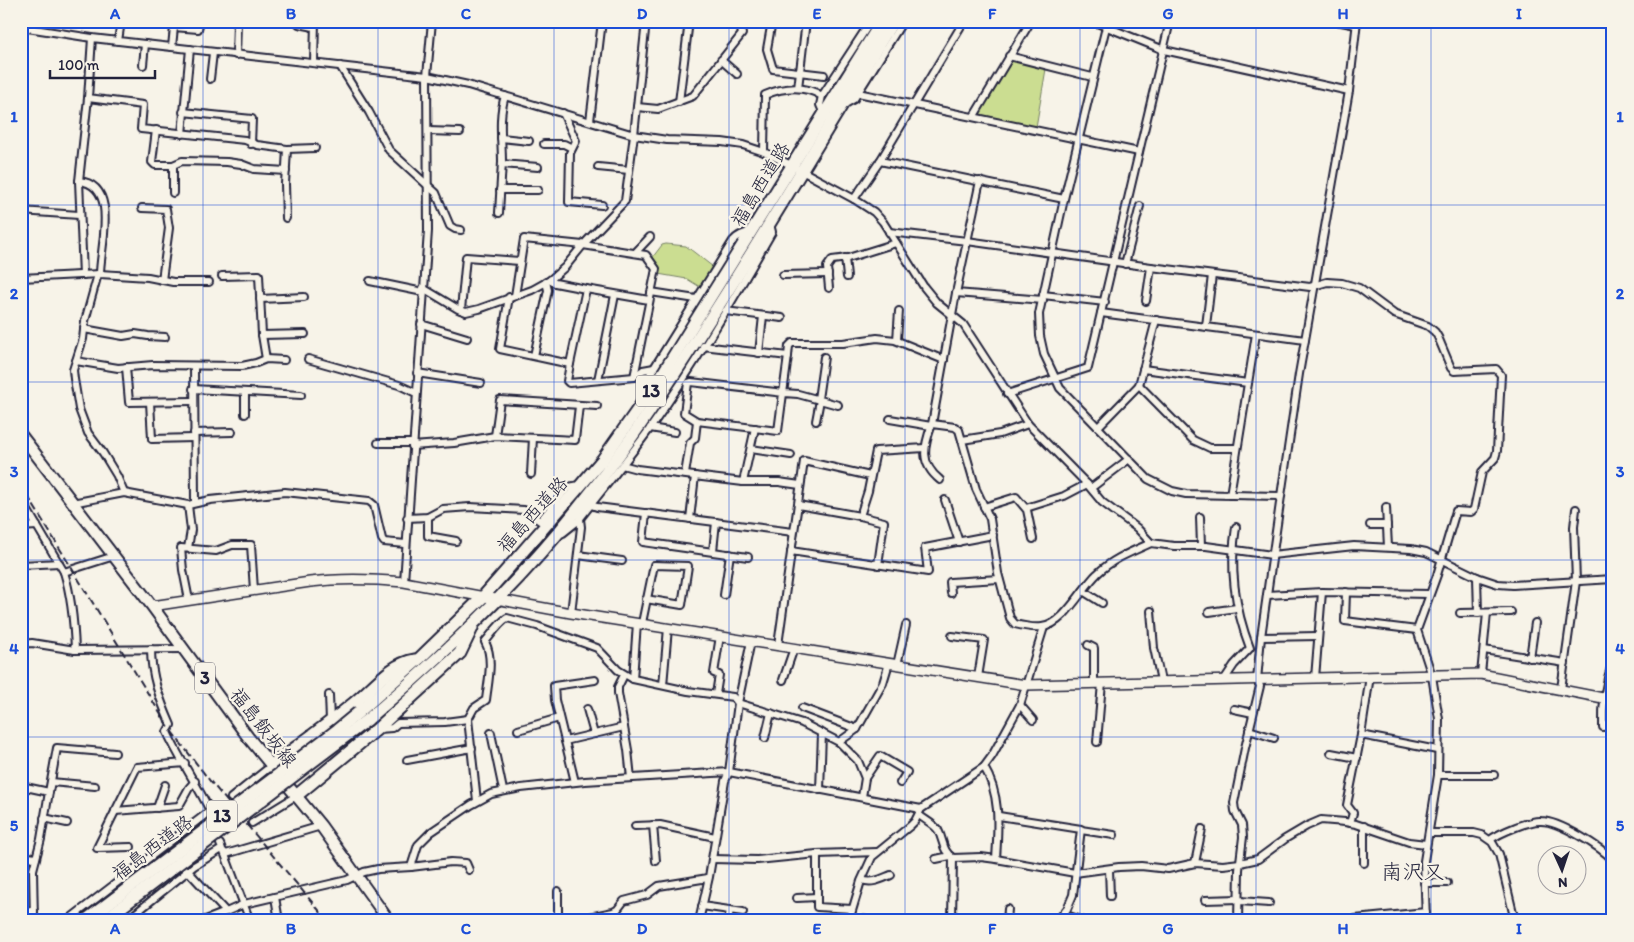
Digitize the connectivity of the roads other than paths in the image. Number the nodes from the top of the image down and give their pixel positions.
1 (44, 21) edge
2 (121, 21) edge
3 (200, 21) edge
4 (234, 21) edge
5 (296, 21) edge
6 (432, 21) edge
7 (602, 21) edge
8 (646, 21) edge
9 (689, 21) edge
10 (739, 21) edge
11 (752, 21) edge
12 (806, 21) edge
13 (871, 21) edge
14 (882, 21) edge
15 (893, 21) edge
16 (903, 21) edge
17 (964, 21) edge
18 (1031, 21) edge
19 (1092, 21) edge
20 (1170, 21) edge
21 (1336, 21) edge
22 (772, 22) edge
23 (1356, 23) edge
24 (315, 24) edge
25 (1106, 27) junction
26 (21, 28) edge
27 (46, 30) junction
28 (92, 38) junction
29 (118, 41) junction
30 (145, 44) junction
31 (172, 47) junction
32 (190, 49) junction
33 (1164, 50) junction
34 (213, 53) junction
35 (236, 55) junction
36 (1009, 56) junction
37 (721, 60) junction
38 (314, 63) junction
39 (143, 65) dead end
40 (340, 66) junction
41 (799, 73) junction
42 (737, 74) dead end
43 (824, 75) dead end
44 (427, 76) junction
45 (1092, 77) junction
46 (210, 79) dead end
47 (798, 88) junction
48 (1349, 92) junction
49 (858, 93) junction
50 (505, 96) junction
51 (822, 96) junction
52 (88, 98) junction
53 (679, 102) junction
54 (913, 104) junction
55 (841, 106) junction
56 (637, 107) junction
57 (183, 112) junction
58 (563, 113) junction
59 (824, 114) junction
60 (974, 116) junction
61 (590, 121) junction
62 (156, 130) junction
63 (428, 130) junction
64 (460, 132) dead end
65 (182, 134) junction
66 (634, 135) junction
67 (501, 138) junction
68 (1078, 139) junction
69 (530, 141) dead end
70 (251, 144) junction
71 (544, 144) dead end
72 (316, 148) dead end
73 (572, 148) junction
74 (287, 149) junction
75 (764, 152) junction
76 (1139, 152) junction
77 (880, 161) junction
78 (502, 164) junction
79 (791, 165) junction
80 (173, 166) junction
81 (538, 167) dead end
82 (598, 167) dead end
83 (629, 170) junction
84 (286, 172) junction
85 (802, 172) junction
86 (79, 181) junction
87 (980, 181) junction
88 (429, 188) junction
89 (500, 190) junction
90 (538, 190) dead end
91 (173, 193) dead end
92 (854, 199) junction
93 (1064, 199) junction
94 (602, 205) dead end
95 (1140, 206) dead end
96 (142, 208) dead end
97 (21, 211) edge
98 (499, 213) dead end
99 (79, 216) junction
100 (286, 218) dead end
101 (770, 224) junction
102 (461, 230) dead end
103 (751, 232) junction
104 (889, 232) junction
105 (650, 237) dead end
106 (967, 241) junction
107 (896, 243) junction
108 (583, 245) junction
109 (635, 253) junction
110 (1053, 253) junction
111 (845, 258) junction
112 (520, 261) junction
113 (1114, 262) junction
114 (1126, 264) junction
115 (1151, 267) junction
116 (99, 274) junction
117 (828, 274) junction
118 (83, 275) junction
119 (783, 275) dead end
120 (1212, 275) junction
121 (222, 276) dead end
122 (847, 277) dead end
123 (21, 278) edge
124 (162, 280) junction
125 (370, 281) dead end
126 (548, 281) junction
127 (209, 282) dead end
128 (1314, 286) junction
129 (829, 288) dead end
130 (423, 290) junction
131 (586, 290) junction
132 (651, 292) junction
133 (956, 292) junction
134 (615, 295) junction
135 (512, 296) junction
136 (304, 297) dead end
137 (1043, 298) junction
138 (260, 299) junction
139 (696, 299) junction
140 (649, 300) junction
141 (1146, 301) dead end
142 (1104, 302) junction
143 (461, 310) junction
144 (725, 311) junction
145 (898, 311) dead end
146 (1101, 313) junction
147 (763, 316) junction
148 (952, 316) junction
149 (782, 318) dead end
150 (1156, 320) junction
151 (421, 324) junction
152 (1206, 326) junction
153 (84, 329) junction
154 (305, 334) dead end
155 (1256, 334) junction
156 (262, 336) junction
157 (165, 337) dead end
158 (467, 338) dead end
159 (897, 340) junction
160 (1305, 340) junction
161 (704, 346) junction
162 (759, 353) junction
163 (534, 356) junction
164 (788, 356) junction
165 (824, 357) dead end
166 (266, 359) junction
167 (308, 359) dead end
168 (284, 360) dead end
169 (944, 360) junction
170 (76, 361) junction
171 (570, 364) junction
172 (194, 366) junction
173 (126, 367) junction
174 (654, 368) junction
175 (1143, 370) junction
176 (417, 373) junction
177 (634, 377) junction
178 (1054, 379) junction
179 (598, 380) junction
180 (685, 381) junction
181 (481, 383) dead end
182 (1248, 383) junction
183 (1139, 385) junction
184 (193, 389) junction
185 (245, 392) junction
186 (784, 392) junction
187 (416, 393) junction
188 (1007, 394) junction
189 (301, 395) dead end
190 (644, 400) junction
191 (819, 400) junction
192 (193, 401) junction
193 (150, 402) junction
194 (838, 405) dead end
195 (578, 406) junction
196 (597, 406) dead end
197 (244, 414) dead end
198 (890, 419) dead end
199 (697, 421) junction
200 (816, 421) dead end
201 (1028, 424) junction
202 (931, 425) junction
203 (1098, 427) junction
204 (650, 428) junction
205 (755, 428) junction
206 (232, 432) dead end
207 (675, 432) dead end
208 (21, 436) edge
209 (194, 436) junction
210 (495, 436) junction
211 (533, 438) junction
212 (962, 440) junction
213 (378, 444) dead end
214 (412, 445) junction
215 (925, 448) junction
216 (1237, 448) junction
217 (751, 449) junction
218 (791, 455) dead end
219 (1129, 459) junction
220 (622, 465) junction
221 (531, 474) dead end
222 (686, 474) junction
223 (695, 476) junction
224 (870, 476) junction
225 (940, 480) dead end
226 (743, 482) junction
227 (582, 485) junction
228 (800, 485) junction
229 (1089, 486) junction
230 (124, 493) junction
231 (1230, 495) junction
232 (1281, 496) junction
233 (21, 499) edge
234 (945, 500) dead end
235 (72, 503) junction
236 (192, 504) junction
237 (591, 505) junction
238 (798, 505) junction
239 (984, 507) junction
240 (1386, 507) dead end
241 (1026, 508) junction
242 (1576, 509) dead end
243 (646, 514) junction
244 (860, 516) junction
245 (428, 517) junction
246 (1200, 517) dead end
247 (407, 518) junction
248 (580, 519) junction
249 (690, 519) junction
250 (716, 522) junction
251 (1370, 525) dead end
252 (1387, 525) junction
253 (37, 526) junction
254 (21, 527) edge
255 (1236, 527) dead end
256 (793, 532) junction
257 (558, 534) junction
258 (993, 535) junction
259 (1033, 539) dead end
260 (456, 541) dead end
261 (960, 542) junction
262 (1151, 543) junction
263 (406, 544) junction
264 (1201, 546) junction
265 (1388, 546) junction
266 (188, 548) junction
267 (1233, 549) junction
268 (791, 551) junction
269 (713, 552) junction
270 (730, 554) junction
271 (578, 555) junction
272 (1272, 555) junction
273 (114, 556) junction
274 (748, 557) dead end
275 (1442, 559) junction
276 (622, 561) dead end
277 (59, 562) junction
278 (21, 565) edge
279 (878, 565) junction
280 (64, 572) junction
281 (1477, 577) junction
282 (1000, 579) junction
283 (1613, 579) edge
284 (1576, 581) junction
285 (404, 582) junction
286 (254, 590) junction
287 (1083, 591) junction
288 (1322, 592) junction
289 (1346, 592) junction
290 (951, 593) dead end
291 (1429, 594) junction
292 (724, 595) dead end
293 (1267, 595) junction
294 (482, 597) junction
295 (646, 599) junction
296 (189, 600) junction
297 (497, 600) junction
298 (1102, 603) dead end
299 (152, 606) junction
300 (1238, 608) junction
301 (1151, 611) dead end
302 (1209, 612) dead end
303 (1478, 612) junction
304 (1487, 612) junction
305 (1511, 612) dead end
306 (571, 613) junction
307 (1460, 613) dead end
308 (1535, 622) dead end
309 (639, 623) junction
310 (473, 624) junction
311 (906, 626) dead end
312 (1044, 627) junction
313 (668, 628) junction
314 (1417, 630) junction
315 (720, 636) junction
316 (952, 636) dead end
317 (1318, 636) junction
318 (1261, 638) junction
319 (751, 641) junction
320 (21, 644) edge
321 (778, 645) junction
322 (1088, 645) dead end
323 (794, 648) junction
324 (151, 649) junction
325 (183, 649) junction
326 (75, 650) junction
327 (1484, 650) junction
328 (1530, 658) junction
329 (419, 659) junction
330 (1613, 661) edge
331 (1565, 663) junction
332 (893, 664) junction
333 (1481, 674) junction
334 (624, 675) junction
335 (1370, 676) junction
336 (1432, 676) junction
337 (978, 677) junction
338 (1314, 678) junction
339 (633, 679) junction
340 (595, 680) dead end
341 (783, 680) dead end
342 (1224, 680) junction
343 (1257, 680) junction
344 (1161, 681) junction
345 (1098, 683) junction
346 (663, 685) junction
347 (1026, 685) junction
348 (1561, 689) junction
349 (716, 694) junction
350 (329, 695) dead end
351 (1603, 698) junction
352 (1613, 700) edge
353 (738, 703) junction
354 (1020, 705) junction
355 (802, 708) dead end
356 (587, 709) dead end
357 (1234, 709) dead end
358 (771, 713) junction
359 (1253, 713) junction
360 (363, 716) junction
361 (559, 718) junction
362 (468, 719) junction
363 (1033, 720) dead end
364 (330, 721) junction
365 (624, 727) junction
366 (1602, 727) dead end
367 (377, 729) junction
368 (857, 729) junction
369 (518, 730) dead end
370 (1249, 730) junction
371 (491, 733) dead end
372 (822, 733) junction
373 (594, 734) junction
374 (1362, 735) junction
375 (765, 738) dead end
376 (1274, 738) dead end
377 (565, 741) junction
378 (839, 742) junction
379 (1097, 742) dead end
380 (472, 748) junction
381 (1437, 750) junction
382 (115, 753) dead end
383 (1331, 753) dead end
384 (1357, 758) junction
385 (406, 760) dead end
386 (185, 763) junction
387 (271, 766) junction
388 (984, 767) junction
389 (729, 772) junction
390 (1438, 775) junction
391 (1494, 775) dead end
392 (631, 778) junction
393 (865, 778) junction
394 (195, 781) junction
395 (51, 782) junction
396 (575, 782) junction
397 (900, 782) dead end
398 (21, 786) edge
399 (95, 786) dead end
400 (165, 786) dead end
401 (503, 790) junction
402 (820, 790) junction
403 (48, 792) junction
404 (296, 796) junction
405 (231, 798) dead end
406 (862, 798) junction
407 (478, 801) junction
408 (156, 808) junction
409 (115, 811) junction
410 (920, 812) junction
411 (999, 816) junction
412 (44, 818) junction
413 (66, 823) dead end
414 (252, 823) dead end
415 (1350, 823) junction
416 (653, 825) junction
417 (321, 826) junction
418 (635, 826) dead end
419 (1364, 826) junction
420 (1202, 829) dead end
421 (1081, 830) junction
422 (1428, 833) junction
423 (1114, 835) dead end
424 (715, 837) junction
425 (1490, 840) junction
426 (1426, 844) junction
427 (131, 847) dead end
428 (223, 849) junction
429 (877, 852) junction
430 (817, 854) junction
431 (21, 856) edge
432 (952, 857) junction
433 (36, 858) junction
434 (712, 859) junction
435 (936, 859) dead end
436 (996, 859) junction
437 (1613, 860) edge
438 (656, 861) dead end
439 (1196, 863) junction
440 (1240, 863) junction
441 (1364, 863) dead end
442 (411, 867) junction
443 (1109, 869) junction
444 (186, 870) junction
445 (469, 870) dead end
446 (1075, 873) junction
447 (891, 874) dead end
448 (356, 876) junction
449 (708, 878) junction
450 (862, 880) junction
451 (1424, 882) junction
452 (1447, 883) dead end
453 (558, 891) dead end
454 (1110, 896) dead end
455 (275, 897) junction
456 (817, 897) junction
457 (798, 898) dead end
458 (1205, 900) dead end
459 (1239, 900) junction
460 (1269, 902) dead end
461 (244, 904) junction
462 (702, 906) junction
463 (852, 909) junction
464 (1008, 909) dead end
465 (730, 910) junction
466 (34, 911) junction
467 (21, 912) edge
468 (226, 912) junction
469 (743, 912) dead end
470 (1426, 912) junction
471 (1063, 914) junction
472 (849, 919) edge
473 (1355, 919) dead end
474 (34, 921) edge
475 (67, 921) edge
476 (85, 921) edge
477 (103, 921) edge
478 (126, 921) edge
479 (203, 921) edge
480 (250, 921) edge
481 (279, 921) edge
482 (389, 921) edge
483 (558, 921) edge
484 (570, 921) edge
485 (699, 921) edge
486 (728, 921) edge
487 (876, 921) edge
488 (952, 921) edge
489 (1007, 921) edge
490 (1057, 921) edge
491 (1084, 921) edge
492 (1238, 921) edge
493 (1426, 921) edge
494 (1515, 921) edge

1 - 27 street
2 - 29 street
3 - 31 street
4 - 35 street
5 - 24 street
6 - 44 street
7 - 61 street
8 - 56 street
9 - 53 street
10 - 37 street
11 - 22 street
12 - 41 street
13 - 51 street
14 - 59 highway, 福島西道路 / 13
15 - 55 highway, 福島西道路 / 13
16 - 49 street
17 - 54 street
18 - 36 street
19 - 25 street
20 - 33 street
21 - 23 street
22 - 41 street
23 - 48 street
24 - 38 street
25 - 33 street
25 - 45 street
26 - 27 street
27 - 28 street
28 - 29 street
28 - 52 street
29 - 30 street
30 - 31 street
30 - 39 street
31 - 32 street
32 - 34 street
32 - 57 street
33 - 48 street
33 - 76 street
34 - 35 street
34 - 46 street
35 - 38 street
36 - 45 street
36 - 60 street
37 - 42 street
37 - 53 street
38 - 40 street
40 - 44 street
40 - 88 street
41 - 43 street
41 - 47 street
44 - 50 street
44 - 63 street
45 - 68 street
47 - 51 street
47 - 75 street
48 - 128 street
49 - 54 street
49 - 55 street
50 - 58 street
50 - 67 street
51 - 59 street
52 - 62 street
52 - 86 street
53 - 56 street
54 - 60 street
54 - 77 street
55 - 85 highway, 福島西道路 / 13
56 - 66 street
57 - 65 street
57 - 70 street
58 - 61 street
58 - 73 street
59 - 79 highway, 福島西道路 / 13
60 - 68 street
61 - 66 street
62 - 65 street
62 - 80 street
63 - 64 street
63 - 88 street
65 - 70 street
66 - 75 street
66 - 83 street
67 - 69 street
67 - 78 street
68 - 76 street
68 - 93 street
70 - 74 street
71 - 73 street
72 - 74 street
73 - 94 street
74 - 84 street
75 - 79 street
76 - 113 street
77 - 87 street
77 - 92 street
78 - 81 street
78 - 89 street
79 - 85 street
79 - 103 highway, 福島西道路 / 13
80 - 84 street
80 - 91 street
82 - 83 street
83 - 108 street
84 - 100 street
85 - 92 street
85 - 101 highway, 福島西道路 / 13
86 - 99 street
86 - 116 street
87 - 93 street
87 - 106 street
88 - 102 street
88 - 130 street
89 - 90 street
89 - 98 street
92 - 104 street
93 - 110 street
95 - 114 street
96 - 124 street
97 - 99 street
99 - 118 street
101 - 144 street
101 - 257 highway, 福島西道路 / 13
103 - 139 street
103 - 190 highway, 福島西道路 / 13
104 - 106 street
104 - 107 street
105 - 109 street
106 - 110 street
106 - 133 street
107 - 111 street
107 - 148 street
108 - 109 street
108 - 112 street
108 - 126 street
109 - 132 street
110 - 113 street
110 - 137 street
111 - 117 street
111 - 122 street
112 - 135 street
112 - 143 street
113 - 114 street
113 - 142 street
114 - 115 street
115 - 120 street
115 - 141 street
116 - 118 street
116 - 124 street
116 - 153 street
117 - 119 street
117 - 129 street
118 - 123 street
120 - 128 street
120 - 152 street
121 - 138 street
124 - 127 street
125 - 130 street
126 - 131 street
126 - 135 street
126 - 163 street
128 - 160 street
128 - 275 street
130 - 143 street
130 - 151 street
131 - 134 street
131 - 171 street
132 - 139 street
132 - 140 street
133 - 137 street
133 - 148 street
134 - 140 street
134 - 179 street
135 - 143 street
135 - 163 street
136 - 138 street
137 - 142 street
137 - 178 street
138 - 156 street
139 - 174 street
140 - 177 street
142 - 146 street
144 - 147 street
144 - 161 street
145 - 159 street
146 - 150 street
146 - 178 street
147 - 149 street
147 - 162 street
148 - 169 street
148 - 188 street
150 - 152 street
150 - 175 street
151 - 158 street
151 - 176 street
152 - 155 street
153 - 157 street
153 - 170 street
154 - 156 street
155 - 160 street
155 - 182 street
156 - 166 street
159 - 164 street
159 - 169 street
160 - 232 street
161 - 162 street
161 - 180 street
162 - 164 street
163 - 171 street
164 - 186 street
165 - 191 street
166 - 168 street
166 - 172 street
167 - 187 street
169 - 202 street
170 - 173 street
170 - 230 street
171 - 179 street
172 - 173 street
172 - 184 street
173 - 193 street
174 - 177 street
174 - 190 street
175 - 182 street
175 - 183 street
176 - 181 street
176 - 187 street
177 - 179 street
178 - 188 street
178 - 203 street
180 - 186 street
180 - 199 street
180 - 204 street
182 - 216 street
183 - 203 street
183 - 216 street
184 - 185 street
184 - 192 street
185 - 189 street
185 - 197 street
186 - 191 street
186 - 205 street
187 - 214 street
188 - 201 street
190 - 227 highway, 福島西道路 / 13
191 - 194 street
191 - 200 street
192 - 193 street
192 - 209 street
193 - 209 street
195 - 196 street
195 - 210 street
195 - 211 street
198 - 202 street
199 - 205 street
199 - 222 street
201 - 212 street
201 - 229 street
202 - 212 street
202 - 215 street
203 - 219 street
204 - 207 street
204 - 220 street
205 - 217 street
206 - 209 street
208 - 235 main road, 福島飯坂線 / 3
209 - 236 street
210 - 211 street
210 - 214 street
211 - 221 street
212 - 239 street
213 - 214 street
214 - 247 street
215 - 224 street
215 - 225 street
216 - 231 street
217 - 218 street
217 - 226 street
219 - 229 street
219 - 231 street
220 - 222 street
220 - 237 street
222 - 223 street
223 - 226 street
223 - 249 street
224 - 228 street
224 - 244 street
226 - 228 street
227 - 245 street
227 - 294 highway, 福島西道路 / 13
228 - 238 street
229 - 241 street
229 - 262 street
230 - 235 street
230 - 236 street
231 - 232 street
232 - 272 street
233 - 253 street
234 - 261 street
235 - 273 main road, 福島飯坂線 / 3
236 - 263 street
236 - 266 street
237 - 243 street
237 - 248 street
238 - 244 street
238 - 256 street
239 - 241 street
239 - 258 street
240 - 252 street
241 - 259 street
242 - 284 street
243 - 249 street
243 - 269 street
244 - 279 street
245 - 247 street
245 - 260 street
246 - 264 street
247 - 263 street
248 - 257 street
248 - 271 street
249 - 250 street
250 - 256 street
250 - 269 street
251 - 252 street
252 - 265 street
253 - 254 street
253 - 277 street
255 - 267 street
256 - 268 street
257 - 297 highway, 福島西道路 / 13
258 - 261 street
258 - 282 street
261 - 279 street
262 - 264 street
262 - 287 street
263 - 285 street
264 - 267 street
265 - 272 street
265 - 275 street
266 - 286 street
266 - 296 street
267 - 272 street
267 - 300 street
268 - 279 street
268 - 321 street
269 - 270 street
270 - 274 street
270 - 292 street
271 - 276 street
271 - 306 street
272 - 293 street
273 - 280 street
273 - 299 main road, 福島飯坂線 / 3
275 - 281 street
275 - 291 street
277 - 278 street
277 - 280 street
280 - 326 street
281 - 284 street
281 - 303 street
282 - 290 street
282 - 312 street
283 - 284 street
284 - 331 street
285 - 286 street
285 - 294 street
286 - 296 street
287 - 298 street
287 - 312 street
288 - 289 street
288 - 293 street
288 - 317 street
289 - 291 street
289 - 314 street
291 - 314 street
293 - 318 street
294 - 297 street
294 - 329 highway, 福島西道路 / 13
295 - 295 street
295 - 309 street
296 - 299 street
297 - 306 street
297 - 310 highway, 福島西道路 / 13
299 - 325 main road, 福島飯坂線 / 3
300 - 302 street
300 - 342 street
301 - 344 street
303 - 304 street
303 - 307 street
304 - 305 street
304 - 327 street
306 - 309 street
308 - 328 street
309 - 313 street
309 - 339 street
310 - 360 highway, 福島西道路 / 13
310 - 367 highway
311 - 332 street
312 - 347 street
313 - 315 street
313 - 346 street
314 - 336 street
315 - 319 street
315 - 349 street
316 - 337 street
317 - 318 street
317 - 338 street
318 - 343 street
319 - 321 street
319 - 353 street
320 - 326 street
321 - 323 street
322 - 345 street
323 - 332 street
323 - 341 street
324 - 325 street
324 - 326 street
324 - 386 street
325 - 387 main road, 福島飯坂線 / 3
327 - 328 street
327 - 333 street
328 - 331 street
329 - 360 highway, 福島西道路 / 13
329 - 364 highway
330 - 351 street
331 - 348 street
332 - 337 street
332 - 368 street
333 - 336 street
333 - 348 street
334 - 339 street
334 - 362 street
334 - 365 street
335 - 336 street
335 - 338 street
335 - 374 street
336 - 381 street
337 - 347 street
338 - 343 street
339 - 346 street
340 - 361 street
342 - 343 street
342 - 344 street
343 - 359 street
344 - 345 street
345 - 347 street
345 - 379 street
346 - 349 street
347 - 354 street
348 - 351 street
349 - 353 street
350 - 364 street
351 - 352 street
351 - 366 street
353 - 358 street
353 - 389 street
354 - 363 street
354 - 388 street
355 - 368 street
356 - 373 street
357 - 359 street
358 - 372 street
358 - 375 street
359 - 370 street
360 - 476 highway, 福島西道路 / 13, bridge
360 - 477 highway, 福島西道路 / 13, bridge
361 - 369 street
361 - 377 street
362 - 367 street
362 - 380 street
364 - 387 highway
365 - 373 street
365 - 392 street
367 - 404 highway
368 - 378 street
370 - 376 street
370 - 440 street
371 - 401 street
372 - 378 street
372 - 402 street
373 - 377 street
374 - 381 street
374 - 384 street
377 - 396 street
378 - 393 street
380 - 385 street
380 - 407 street
381 - 390 street
382 - 395 street
383 - 384 street
384 - 415 street
386 - 394 street
386 - 409 street
387 - 404 main road, 福島飯坂線 / 3
387 - 405 street
388 - 410 street
388 - 411 street
389 - 392 street
389 - 402 street
389 - 424 street
390 - 391 street
390 - 422 street
392 - 396 street
393 - 397 street
393 - 406 street
394 - 408 street
394 - 475 street
395 - 399 street
395 - 403 street
396 - 401 street
398 - 403 street
400 - 408 street
401 - 407 street
402 - 406 street
403 - 412 street
404 - 414 street
404 - 417 main road, 福島飯坂線 / 3
406 - 410 street
407 - 442 street
408 - 409 street
409 - 427 street
410 - 429 street
410 - 432 street
411 - 421 street
411 - 436 street
412 - 413 street
412 - 433 street
415 - 419 street
415 - 440 street
416 - 418 street
416 - 424 street
416 - 438 street
417 - 428 street
417 - 448 main road, 福島飯坂線 / 3
419 - 426 street
419 - 441 street
420 - 439 street
421 - 423 street
421 - 446 street
422 - 425 street
422 - 426 street
424 - 434 street
425 - 437 street
425 - 494 street
426 - 451 street
428 - 444 street
428 - 461 street
429 - 430 street
429 - 450 street
430 - 434 street
430 - 456 street
431 - 433 street
432 - 435 street
432 - 436 street
432 - 488 street
433 - 466 street
434 - 449 street
436 - 446 street
439 - 440 street
439 - 443 street
440 - 459 street
442 - 445 street
442 - 448 street
443 - 446 street
443 - 454 street
444 - 468 street
444 - 478 street
446 - 471 street
447 - 450 street
448 - 455 street
448 - 482 main road, 福島飯坂線 / 3
449 - 462 street
449 - 484 street
450 - 463 street
451 - 452 street
451 - 470 street
453 - 483 street
455 - 461 street
455 - 481 street
456 - 457 street
456 - 463 street
458 - 459 street
459 - 460 street
459 - 492 street
461 - 468 street
461 - 480 street
462 - 465 street
462 - 485 street
463 - 472 street
464 - 489 street
465 - 469 street
465 - 486 street
466 - 467 street
466 - 474 street
468 - 479 street
470 - 473 street
470 - 493 street
471 - 490 street
471 - 491 street
472 - 487 street

